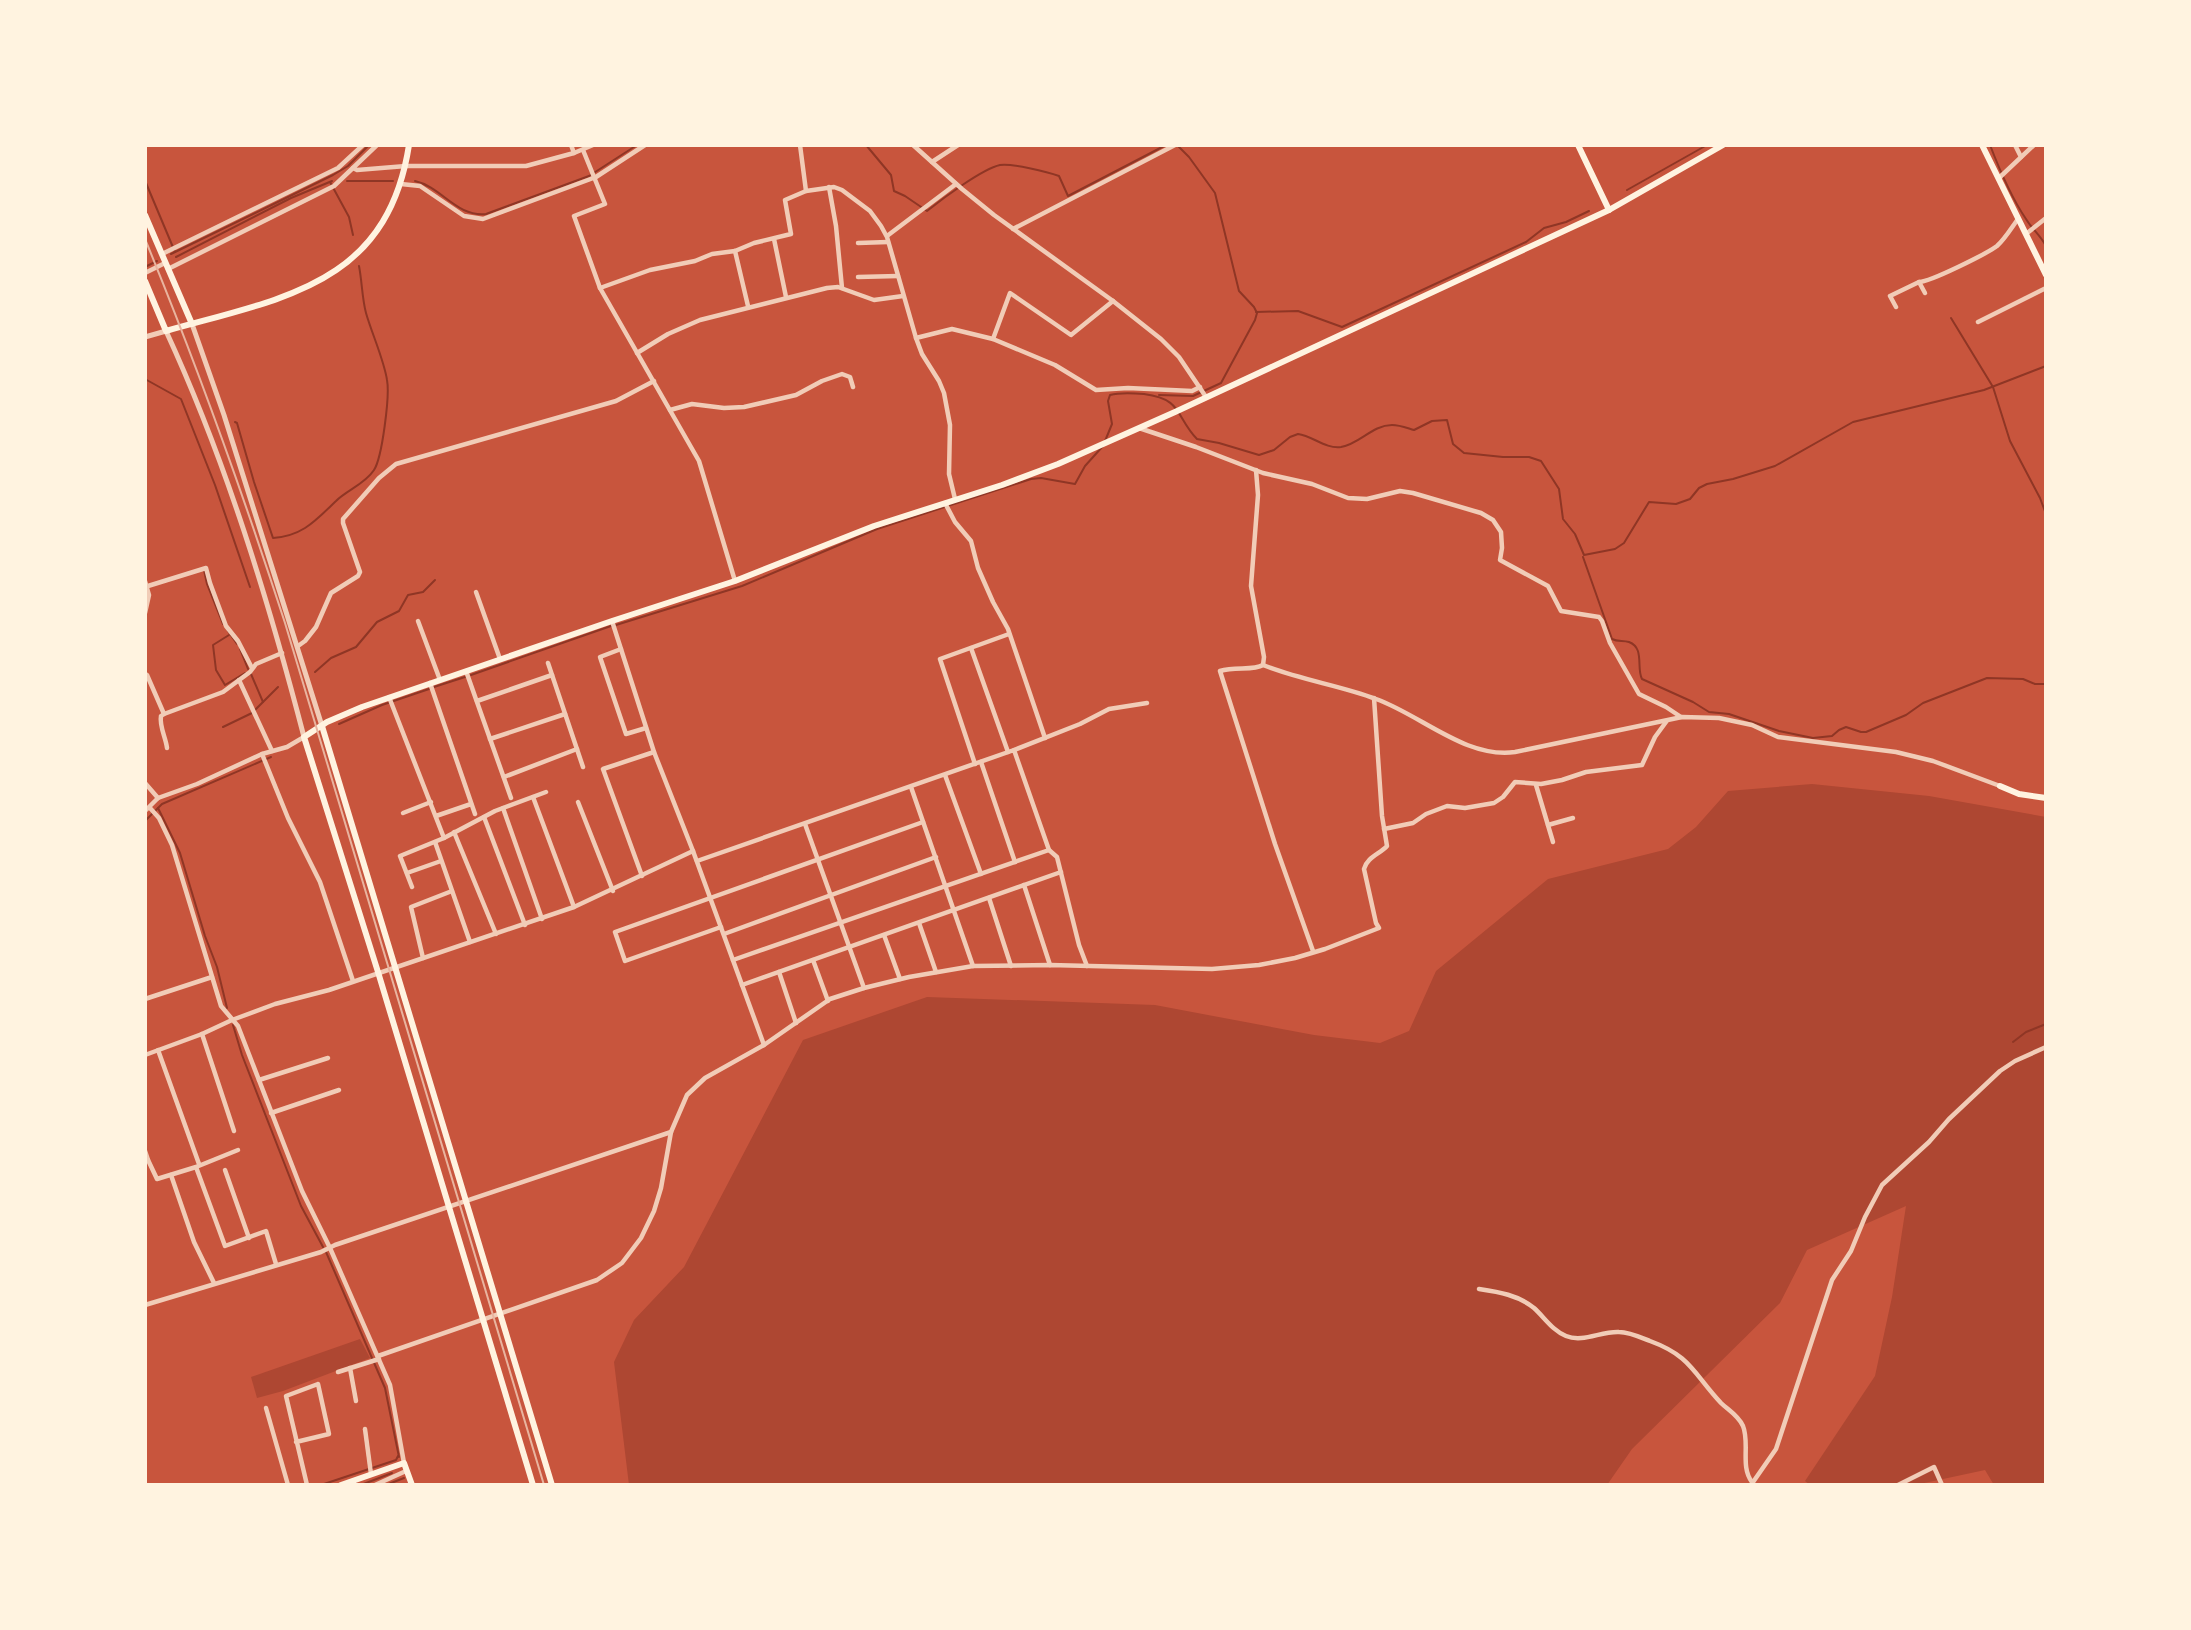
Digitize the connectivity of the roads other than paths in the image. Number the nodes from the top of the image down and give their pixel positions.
1 (363, 145) edge
2 (377, 145) edge
3 (409, 145) edge
4 (571, 145) edge
5 (593, 145) edge
6 (645, 145) edge
7 (800, 145) edge
8 (913, 145) edge
9 (958, 145) edge
10 (1578, 145) edge
11 (1723, 145) edge
12 (1982, 145) edge
13 (2015, 145) edge
14 (2034, 145) edge
15 (1172, 146) edge
16 (583, 150) junction
17 (574, 153) junction
18 (2021, 157) junction
19 (932, 162) junction
20 (406, 166) junction
21 (353, 168) junction
22 (341, 172) junction
23 (594, 174) junction
24 (1999, 178) junction
25 (401, 184) junction
26 (959, 186) junction
27 (829, 187) junction
28 (806, 191) junction
29 (1609, 210) junction
30 (145, 215) edge
31 (2019, 218) junction
32 (2046, 218) edge
33 (1013, 229) junction
34 (2026, 234) junction
35 (774, 239) junction
36 (887, 239) junction
37 (858, 243) dead end
38 (735, 251) junction
39 (162, 254) junction
40 (167, 266) junction
41 (145, 274) edge
42 (2046, 275) edge
43 (898, 276) junction
44 (858, 277) dead end
45 (145, 281) edge
46 (1919, 282) junction
47 (600, 288) junction
48 (842, 288) junction
49 (2046, 288) edge
50 (1925, 293) dead end
51 (903, 296) junction
52 (786, 297) junction
53 (1114, 301) junction
54 (748, 306) junction
55 (1896, 307) dead end
56 (1978, 322) dead end
57 (192, 324) junction
58 (166, 331) junction
59 (145, 337) edge
60 (915, 338) junction
61 (993, 340) junction
62 (637, 352) junction
63 (654, 382) junction
64 (853, 387) dead end
65 (1203, 392) junction
66 (670, 410) junction
67 (1138, 428) junction
68 (1256, 470) junction
69 (955, 499) junction
70 (946, 506) junction
71 (734, 581) junction
72 (147, 584) edge
73 (476, 592) dead end
74 (145, 613) edge
75 (418, 621) dead end
76 (613, 624) junction
77 (1009, 634) junction
78 (298, 646) junction
79 (971, 648) junction
80 (621, 649) junction
81 (282, 653) junction
82 (500, 659) junction
83 (548, 663) dead end
84 (1263, 665) junction
85 (251, 671) junction
86 (146, 675) edge
87 (468, 675) junction
88 (552, 675) junction
89 (239, 680) junction
90 (440, 680) junction
91 (431, 687) junction
92 (1374, 698) junction
93 (391, 701) junction
94 (477, 701) junction
95 (1147, 703) dead end
96 (164, 714) junction
97 (565, 714) junction
98 (1682, 717) junction
99 (1668, 720) junction
100 (321, 726) junction
101 (646, 727) junction
102 (304, 737) junction
103 (1045, 738) junction
104 (490, 739) junction
105 (167, 748) dead end
106 (577, 749) junction
107 (272, 751) junction
108 (1011, 751) junction
109 (654, 752) junction
110 (263, 757) junction
111 (978, 763) junction
112 (583, 767) dead end
113 (946, 775) junction
114 (504, 777) junction
115 (145, 783) edge
116 (1536, 785) junction
117 (2000, 786) joint
118 (911, 787) junction
119 (546, 792) dead end
120 (533, 797) junction
121 (158, 798) junction
122 (2046, 798) edge
123 (511, 799) dead end
124 (431, 802) junction
125 (578, 802) dead end
126 (471, 804) junction
127 (503, 808) junction
128 (148, 810) edge
129 (403, 813) dead end
130 (475, 814) dead end
131 (436, 816) junction
132 (484, 817) junction
133 (1573, 818) dead end
134 (923, 822) junction
135 (806, 824) junction
136 (1548, 825) junction
137 (1384, 829) junction
138 (454, 832) junction
139 (444, 838) junction
140 (435, 842) junction
141 (1553, 842) dead end
142 (1049, 850) junction
143 (693, 851) junction
144 (936, 858) junction
145 (818, 860) junction
146 (441, 861) junction
147 (697, 861) junction
148 (1015, 862) junction
149 (1061, 872) junction
150 (407, 873) junction
151 (981, 874) junction
152 (642, 876) junction
153 (1024, 885) junction
154 (946, 886) junction
155 (412, 887) dead end
156 (452, 891) junction
157 (613, 891) junction
158 (831, 895) junction
159 (710, 898) junction
160 (989, 898) junction
161 (574, 908) junction
162 (954, 910) junction
163 (542, 919) junction
164 (841, 922) junction
165 (919, 923) junction
166 (525, 925) junction
167 (721, 927) junction
168 (496, 934) junction
169 (723, 934) junction
170 (884, 935) junction
171 (470, 942) junction
172 (850, 948) junction
173 (1313, 951) junction
174 (423, 958) junction
175 (733, 960) junction
176 (813, 960) junction
177 (1011, 965) junction
178 (1050, 965) junction
179 (973, 966) junction
180 (1087, 966) junction
181 (395, 967) junction
182 (378, 972) junction
183 (779, 972) junction
184 (936, 972) junction
185 (212, 977) junction
186 (900, 979) junction
187 (354, 981) junction
188 (742, 985) junction
189 (864, 988) junction
190 (145, 999) edge
191 (828, 1001) junction
192 (232, 1020) junction
193 (796, 1023) junction
194 (202, 1034) junction
195 (764, 1045) junction
196 (2046, 1047) edge
197 (158, 1051) junction
198 (145, 1055) edge
199 (328, 1058) dead end
200 (259, 1080) junction
201 (339, 1090) dead end
202 (271, 1112) junction
203 (234, 1131) dead end
204 (671, 1132) junction
205 (238, 1150) dead end
206 (145, 1152) edge
207 (147, 1160) edge
208 (198, 1165) junction
209 (225, 1170) dead end
210 (171, 1175) junction
211 (467, 1201) junction
212 (449, 1208) junction
213 (249, 1238) junction
214 (326, 1249) junction
215 (276, 1264) junction
216 (214, 1283) junction
217 (1479, 1289) dead end
218 (145, 1305) edge
219 (500, 1314) junction
220 (484, 1319) junction
221 (376, 1359) junction
222 (350, 1368) junction
223 (338, 1373) dead end
224 (356, 1401) dead end
225 (266, 1408) dead end
226 (365, 1429) dead end
227 (296, 1442) junction
228 (404, 1463) junction
229 (370, 1470) junction
230 (406, 1471) junction
231 (1752, 1483) edge
232 (378, 1484) edge
233 (288, 1485) edge
234 (307, 1485) edge
235 (341, 1485) edge
236 (412, 1485) edge
237 (533, 1485) edge
238 (552, 1485) edge
239 (1898, 1485) edge
240 (1942, 1485) edge

1 - 22 street
2 - 21 street
3 - 20 main road
4 - 17 street
5 - 16 street
6 - 23 street
7 - 28 street
8 - 19 street
9 - 19 street
10 - 29 main road
11 - 29 main road
12 - 24 main road
13 - 18 street
14 - 18 street
15 - 33 street
16 - 17 street
16 - 23 street
17 - 20 street
18 - 24 street
19 - 26 street
20 - 21 street
20 - 25 main road
21 - 22 street
22 - 39 street
22 - 40 street
23 - 25 street
23 - 47 street
24 - 31 main road
25 - 57 main road
26 - 33 street
26 - 36 street
27 - 28 street
27 - 36 street
27 - 48 street
28 - 35 street
29 - 65 main road
30 - 39 main road
31 - 34 main road
31 - 46 street
32 - 34 street
33 - 53 street
34 - 42 main road
35 - 38 street
35 - 52 street
36 - 37 street
36 - 43 street
38 - 47 street
38 - 54 street
39 - 40 main road
40 - 41 street
40 - 57 main road
43 - 44 street
43 - 51 street
45 - 58 main road
46 - 50 street
46 - 55 street
47 - 62 street
48 - 51 street
48 - 52 street
49 - 56 street
51 - 60 street
52 - 54 street
53 - 61 street
53 - 65 street
54 - 62 street
57 - 58 main road
57 - 78 street
58 - 59 street
58 - 81 street
60 - 61 street
60 - 69 street
61 - 65 street
62 - 63 street
63 - 66 street
63 - 78 street
64 - 66 street
65 - 67 main road
66 - 71 street
67 - 68 street
67 - 69 main road
68 - 84 street
68 - 98 street
69 - 70 main road
70 - 71 main road
70 - 77 street
71 - 76 main road
72 - 74 street
72 - 85 street
73 - 82 street
75 - 90 street
76 - 80 street
76 - 82 main road
77 - 79 street
77 - 103 street
78 - 100 street
79 - 108 street
79 - 111 street
80 - 101 street
80 - 101 street
81 - 85 street
81 - 102 street
82 - 87 main road
83 - 88 street
84 - 92 street
84 - 173 street
85 - 89 street
86 - 96 street
87 - 90 main road
87 - 94 street
88 - 94 street
88 - 97 street
89 - 96 street
89 - 107 street
90 - 91 main road
91 - 93 main road
91 - 126 street
92 - 99 street
92 - 137 street
93 - 100 main road
93 - 124 street
94 - 104 street
95 - 103 street
96 - 105 street
97 - 104 street
97 - 106 street
98 - 99 street
98 - 117 street
99 - 116 street
100 - 102 main road
100 - 181 main road
101 - 109 street
102 - 107 street
102 - 182 main road
103 - 108 street
104 - 114 street
106 - 112 street
106 - 114 street
107 - 110 street
108 - 111 street
108 - 142 street
109 - 143 street
109 - 152 street
110 - 121 street
110 - 187 street
111 - 113 street
111 - 148 street
113 - 118 street
113 - 151 street
114 - 123 street
115 - 121 street
116 - 136 street
116 - 137 street
117 - 122 main road
118 - 134 street
118 - 135 street
119 - 120 street
120 - 127 street
120 - 161 street
121 - 128 street
124 - 129 street
124 - 131 street
125 - 157 street
126 - 130 street
126 - 131 street
127 - 132 street
127 - 163 street
128 - 185 street
131 - 139 street
132 - 138 street
132 - 166 street
133 - 136 street
134 - 144 street
134 - 145 street
135 - 145 street
135 - 147 street
136 - 141 street
137 - 173 street
138 - 139 street
138 - 168 street
139 - 140 street
140 - 146 street
140 - 150 street
142 - 148 street
142 - 149 street
143 - 147 street
143 - 152 street
144 - 154 street
144 - 158 street
145 - 158 street
145 - 159 street
146 - 150 street
146 - 156 street
147 - 159 street
148 - 151 street
149 - 153 street
149 - 180 street
150 - 155 street
151 - 154 street
152 - 157 street
153 - 160 street
153 - 178 street
154 - 162 street
154 - 164 street
156 - 171 street
156 - 174 street
157 - 161 street
158 - 164 street
158 - 169 street
159 - 167 street
159 - 167 street
160 - 162 street
160 - 177 street
161 - 163 street
162 - 165 street
162 - 179 street
163 - 166 street
164 - 172 street
164 - 175 street
165 - 170 street
165 - 184 street
166 - 168 street
167 - 169 street
168 - 171 street
169 - 175 street
170 - 172 street
170 - 186 street
171 - 174 street
172 - 176 street
172 - 189 street
173 - 180 street
174 - 181 street
175 - 188 street
176 - 183 street
176 - 191 street
177 - 178 street
177 - 179 street
178 - 180 street
179 - 184 street
181 - 182 street
181 - 211 main road
182 - 187 street
182 - 212 main road
183 - 188 street
183 - 193 street
184 - 186 street
185 - 190 street
185 - 192 street
186 - 189 street
187 - 192 street
188 - 195 street
189 - 191 street
191 - 193 street
192 - 194 street
192 - 200 street
193 - 195 street
194 - 197 street
194 - 203 street
195 - 204 street
196 - 231 street
197 - 198 street
197 - 208 street
199 - 200 street
200 - 202 street
201 - 202 street
202 - 214 street
204 - 211 street
204 - 219 street
205 - 208 street
206 - 207 street
207 - 210 street
208 - 210 street
208 - 213 street
209 - 213 street
210 - 216 street
211 - 212 street
211 - 219 main road
212 - 214 street
212 - 220 main road
213 - 215 street
214 - 215 street
214 - 221 street
215 - 216 street
216 - 218 street
217 - 231 street
219 - 220 street
219 - 238 main road
220 - 221 street
220 - 237 main road
221 - 222 street
221 - 228 street
222 - 223 street
222 - 224 street
225 - 233 street
226 - 229 street
227 - 227 street
227 - 234 street
228 - 229 main road
228 - 230 main road
229 - 235 main road
230 - 232 street
230 - 236 main road
239 - 240 street

